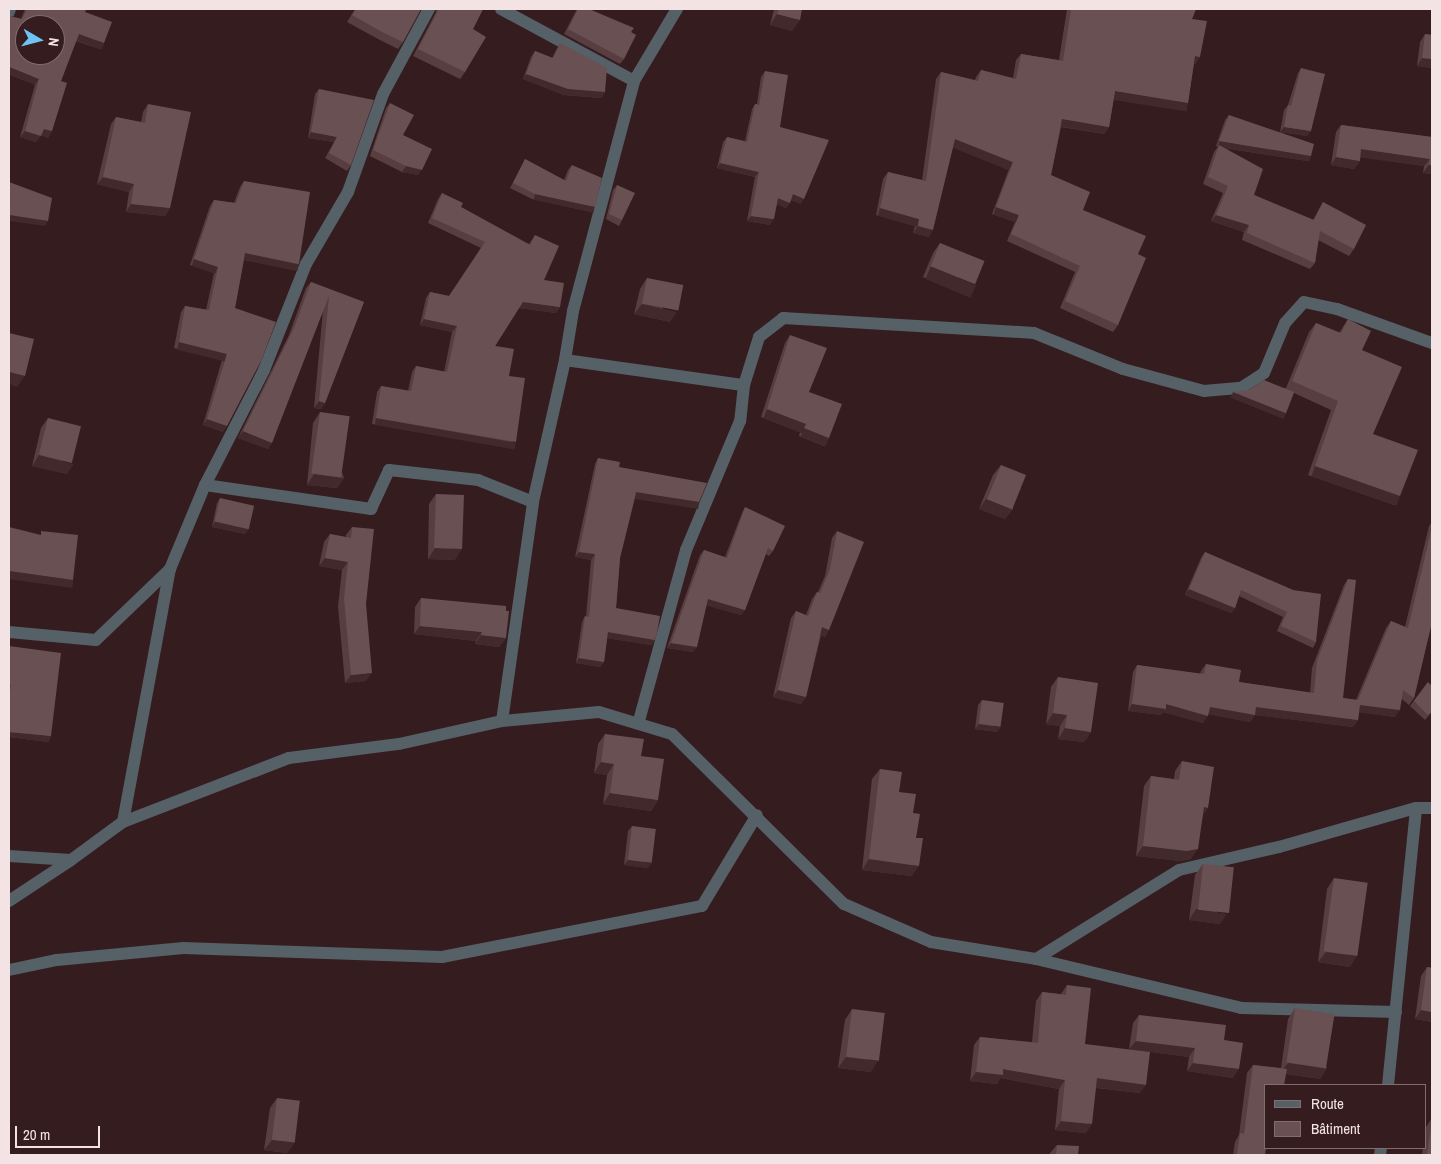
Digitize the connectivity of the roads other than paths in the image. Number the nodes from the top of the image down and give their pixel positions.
1 (429, 9) edge
2 (501, 9) edge
3 (677, 9) edge
4 (634, 81) junction
5 (1432, 343) edge
6 (565, 360) junction
7 (744, 384) junction
8 (205, 485) junction
9 (533, 502) junction
10 (170, 569) junction
11 (9, 632) edge
12 (502, 721) junction
13 (638, 724) junction
14 (1416, 808) junction
15 (1432, 808) edge
16 (757, 815) junction
17 (123, 822) junction
18 (9, 856) edge
19 (71, 860) junction
20 (9, 901) edge
21 (1036, 959) junction
22 (9, 970) edge
23 (1396, 1012) junction
24 (1388, 1084) edge

1 - 8 street
2 - 4 street
3 - 4 street
4 - 6 street
5 - 7 street
6 - 7 street
6 - 9 street
7 - 13 street
8 - 9 street
8 - 10 street
9 - 12 street
10 - 11 street
10 - 17 street
12 - 13 street
12 - 17 street
13 - 16 street
14 - 15 street
14 - 21 street
14 - 23 street
16 - 21 street
16 - 22 street
17 - 19 street
18 - 19 street
19 - 20 street
21 - 23 street
23 - 24 street

